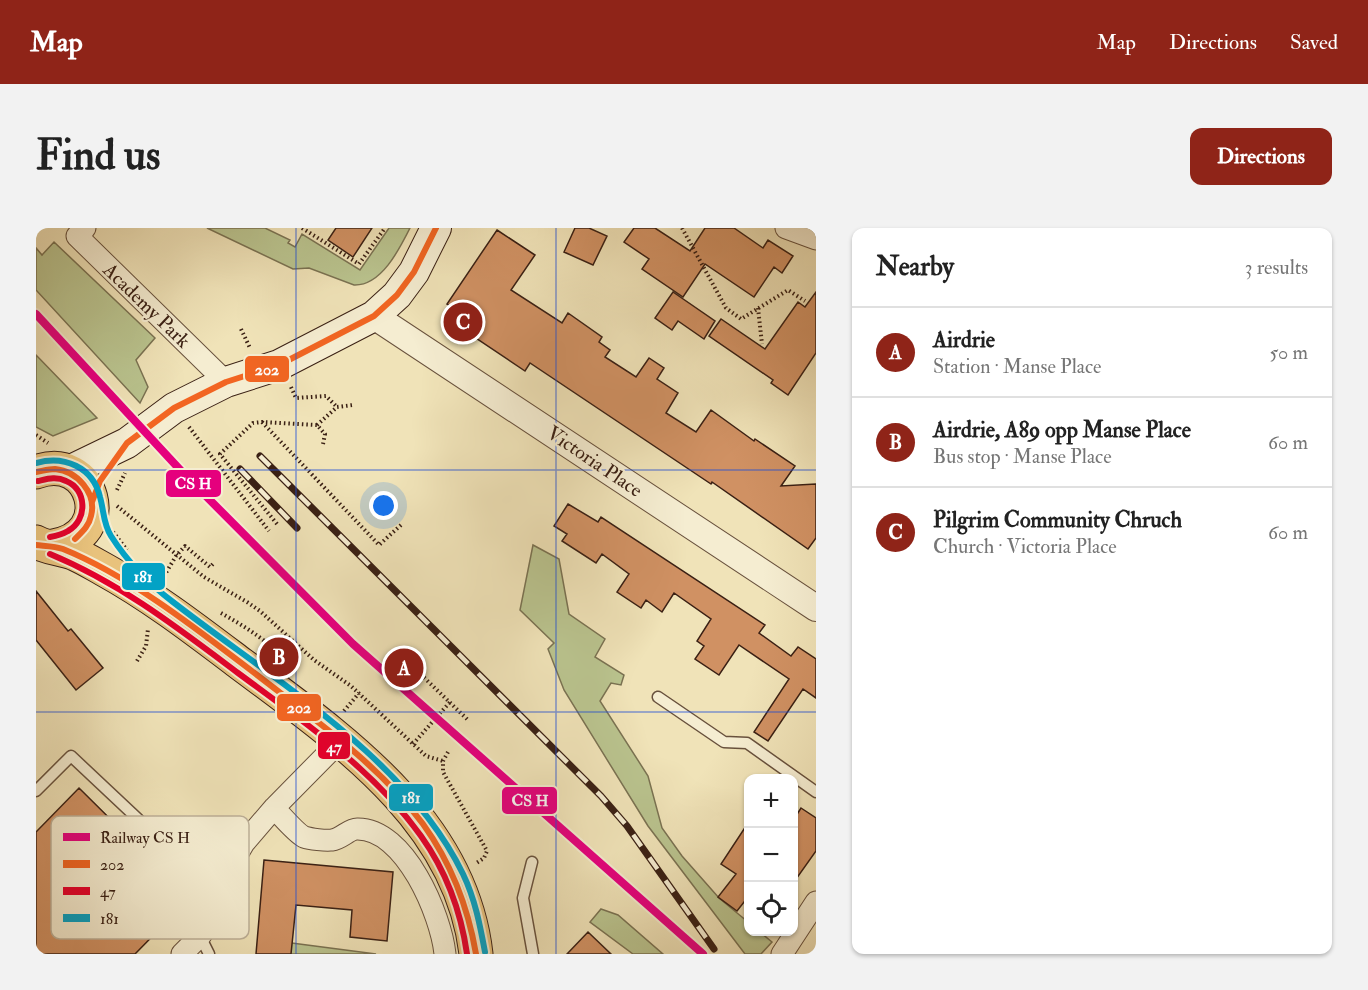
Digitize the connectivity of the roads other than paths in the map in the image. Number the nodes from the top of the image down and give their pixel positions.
1 (85, 228) edge
2 (436, 228) edge
3 (786, 228) edge
4 (816, 239) edge
5 (374, 316) junction
6 (226, 382) junction
7 (128, 455) junction
8 (47, 469) edge
9 (104, 508) junction
10 (41, 544) edge
11 (162, 588) junction
12 (816, 608) edge
13 (658, 697) dead end
14 (341, 727) junction
15 (36, 791) edge
16 (816, 792) edge
17 (274, 808) junction
18 (135, 816) edge
19 (249, 837) edge
20 (531, 862) dead end
21 (816, 902) edge
22 (205, 945) edge
23 (787, 952) edge
24 (182, 954) edge
25 (445, 954) edge
26 (477, 954) edge
27 (533, 954) edge

1 - 6 street, Academy Park
2 - 5 main road
3 - 4 street
5 - 6 main road
5 - 12 street, Victoria Place
6 - 7 main road
7 - 8 main road
7 - 9 main road
8 - 9 main road
9 - 10 main road
9 - 11 main road
10 - 11 main road
11 - 14 main road
13 - 16 lane
14 - 17 street
14 - 26 main road
15 - 18 lane
17 - 19 street
17 - 25 street
20 - 27 lane
21 - 23 street
22 - 24 street

